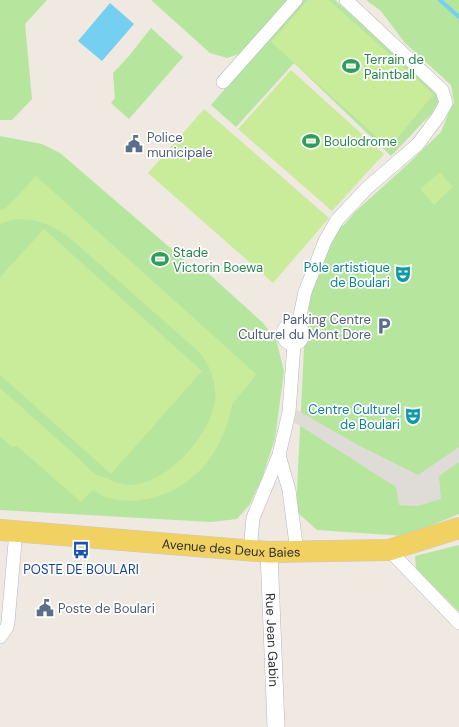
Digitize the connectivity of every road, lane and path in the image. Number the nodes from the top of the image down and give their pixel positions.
1 (296, 0) edge
2 (346, 0) edge
3 (223, 82) dead end
4 (279, 455) junction
5 (459, 528) edge
6 (8, 530) edge
7 (389, 550) junction
8 (259, 552) junction
9 (297, 552) junction
10 (459, 623) edge
11 (4, 632) edge
12 (276, 727) edge

1 - 3 street
2 - 4 street
4 - 8 street
4 - 9 street
5 - 7 main road, Avenue des Deux Baies
6 - 8 main road, Avenue des Deux Baies
6 - 11 street
7 - 9 main road, Avenue des Deux Baies
7 - 10 street
8 - 9 main road, Avenue des Deux Baies
8 - 12 street, Rue Jean Gabin

